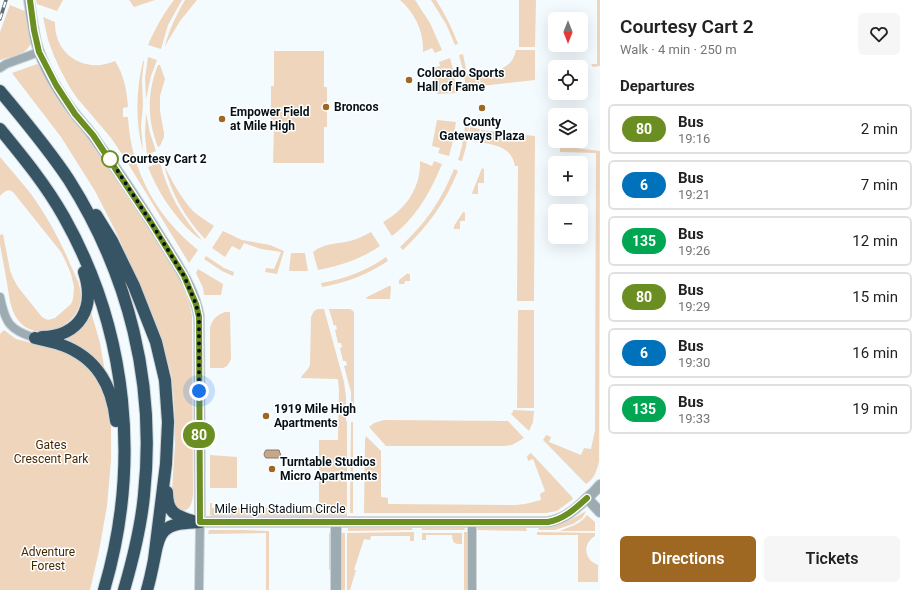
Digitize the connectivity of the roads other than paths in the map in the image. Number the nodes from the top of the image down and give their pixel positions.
1 (30, 0) edge
2 (39, 52) junction
3 (0, 68) edge
4 (0, 91) edge
5 (0, 129) edge
6 (58, 164) junction
7 (51, 196) junction
8 (0, 297) edge
9 (35, 338) junction
10 (167, 458) junction
11 (600, 485) edge
12 (587, 498) junction
13 (600, 512) edge
14 (200, 522) junction
15 (336, 522) junction
16 (472, 522) junction
17 (117, 537) junction
18 (154, 560) junction
19 (104, 590) edge
20 (124, 590) edge
21 (147, 590) edge
22 (199, 590) edge
23 (336, 590) edge
24 (472, 590) edge

1 - 2 street, Mile High Stadium Circle
2 - 3 street
2 - 14 street, Mile High Stadium Circle
4 - 6 highway
5 - 7 highway
6 - 10 highway
6 - 20 highway
7 - 9 highway
7 - 17 highway
8 - 9 street
9 - 17 highway
10 - 14 highway
10 - 18 highway
11 - 12 street, Mile High Stadium Circle
12 - 13 street
12 - 16 street, Mile High Stadium Circle
14 - 15 street, Mile High Stadium Circle
14 - 18 highway
14 - 22 street
15 - 16 street, Mile High Stadium Circle
15 - 23 street
16 - 24 street
17 - 19 highway
18 - 21 highway

